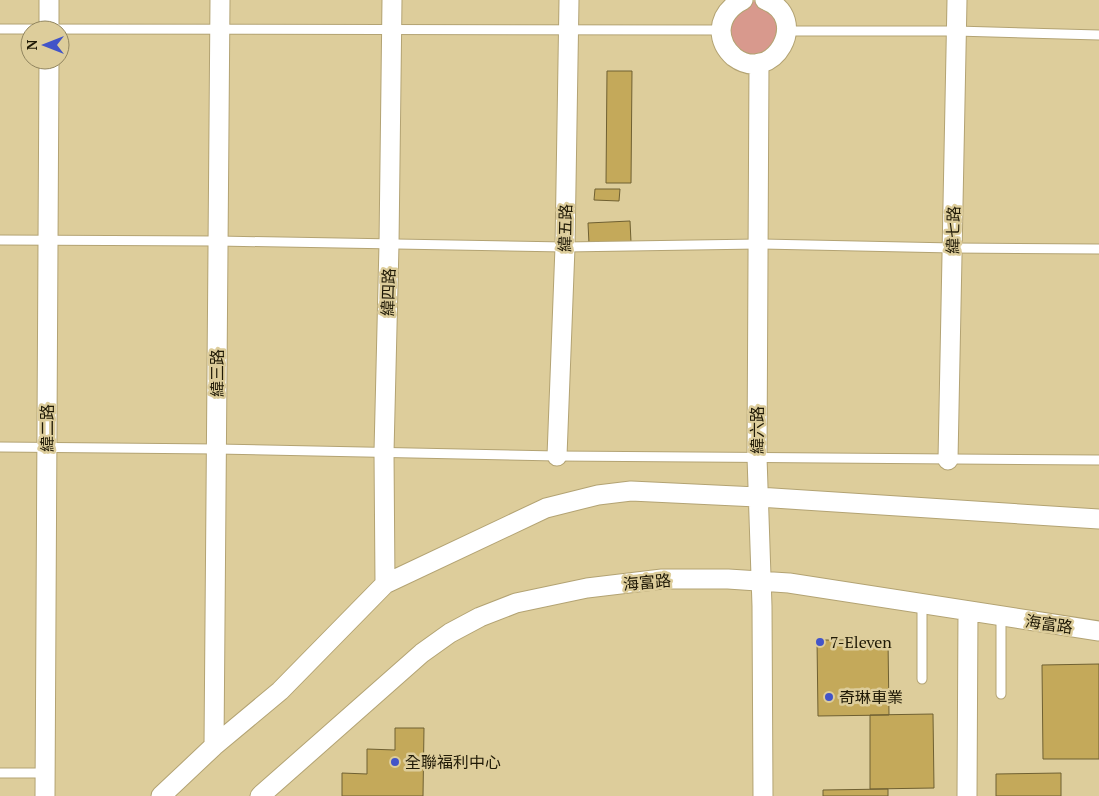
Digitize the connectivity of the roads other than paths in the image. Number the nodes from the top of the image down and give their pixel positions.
1 (49, 0) edge
2 (220, 0) edge
3 (392, 0) edge
4 (568, 0) edge
5 (743, 0) edge
6 (764, 0) edge
7 (957, 0) edge
8 (49, 20) edge
9 (0, 29) edge
10 (20, 29) edge
11 (70, 29) edge
12 (220, 29) junction
13 (392, 29) junction
14 (568, 29) junction
15 (721, 30) junction
16 (786, 31) junction
17 (956, 31) junction
18 (1099, 34) edge
19 (760, 63) junction
20 (49, 70) edge
21 (0, 240) edge
22 (48, 240) junction
23 (218, 241) junction
24 (389, 244) junction
25 (758, 244) junction
26 (565, 247) junction
27 (953, 248) junction
28 (1099, 248) edge
29 (0, 447) edge
30 (47, 447) junction
31 (217, 449) junction
32 (384, 452) junction
33 (557, 456) junction
34 (757, 457) junction
35 (948, 460) junction
36 (1099, 460) edge
37 (757, 497) junction
38 (1099, 519) edge
39 (761, 580) junction
40 (385, 584) junction
41 (922, 603) junction
42 (968, 611) junction
43 (1001, 617) junction
44 (1099, 631) edge
45 (922, 679) dead end
46 (1001, 694) dead end
47 (214, 746) junction
48 (45, 772) junction
49 (0, 773) edge
50 (45, 796) edge
51 (161, 796) edge
52 (260, 796) edge
53 (763, 796) edge
54 (967, 796) edge

1 - 8 street
2 - 12 street, 緯三路
3 - 13 street, 緯四路
4 - 14 street, 緯五路
5 - 15 street
6 - 16 street
7 - 17 street, 緯七路
9 - 10 lane
11 - 12 lane
12 - 13 lane
12 - 23 street, 緯三路
13 - 14 lane
13 - 24 street, 緯四路
14 - 15 lane
14 - 26 street, 緯五路
15 - 19 street
16 - 17 lane
16 - 19 street
17 - 18 lane
17 - 27 street, 緯七路
19 - 25 street, 緯六路
20 - 22 street, 緯二路
21 - 22 lane
22 - 23 lane
22 - 30 street, 緯二路
23 - 24 lane
23 - 31 street, 緯三路
24 - 26 lane
24 - 32 street, 緯四路
25 - 26 lane
25 - 27 lane
25 - 34 street, 緯六路
26 - 33 street, 緯五路
27 - 28 lane
27 - 35 street, 緯七路
29 - 30 lane
30 - 31 lane
30 - 48 street, 緯二路
31 - 32 lane
31 - 47 street, 緯三路
32 - 33 lane
32 - 40 street, 緯四路
33 - 34 lane
34 - 35 lane
34 - 37 street, 緯六路
35 - 36 lane
37 - 38 street
37 - 39 street, 緯六路
37 - 40 street
39 - 41 street, 海富路
39 - 52 street, 海富路
39 - 53 street, 緯六路
40 - 47 street
41 - 42 street, 海富路
41 - 45 lane
42 - 43 street, 海富路
42 - 54 street
43 - 44 street, 海富路
43 - 46 lane
47 - 51 street
48 - 49 lane
48 - 50 street, 緯二路

